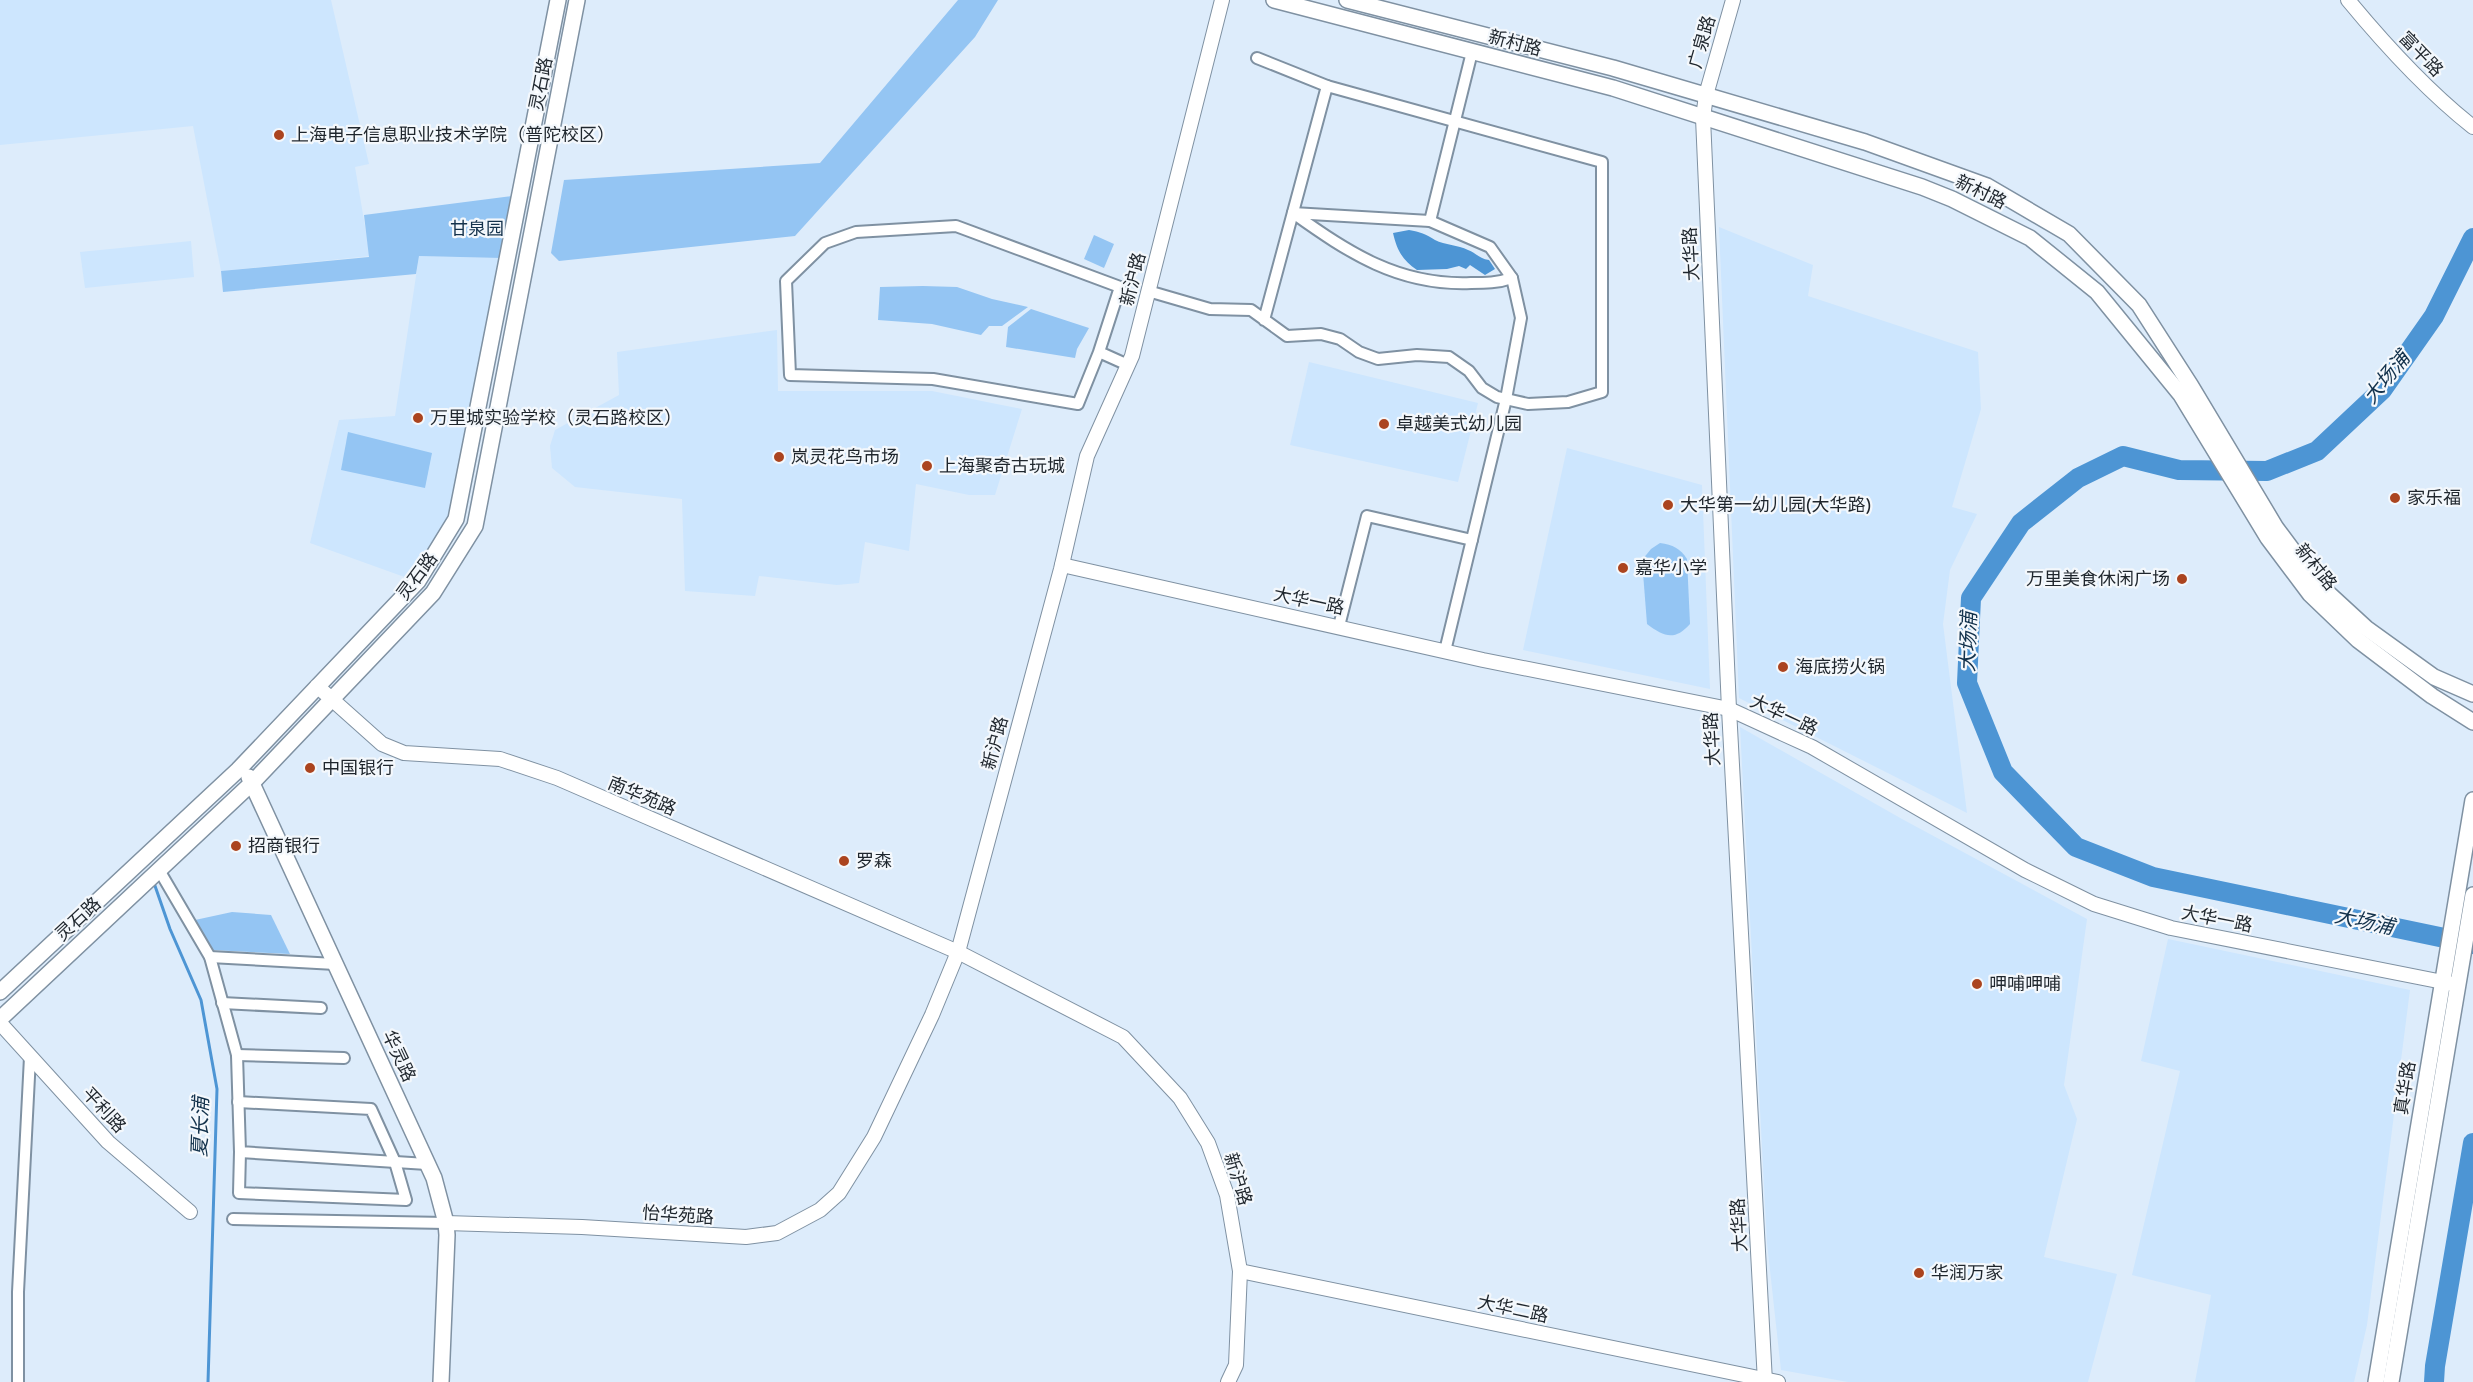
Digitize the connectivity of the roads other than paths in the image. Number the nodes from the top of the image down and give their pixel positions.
1 (558, 0) edge
2 (577, 0) edge
3 (1222, 0) edge
4 (1274, 0) edge
5 (1347, 0) edge
6 (1733, 0) edge
7 (2348, 0) edge
8 (1472, 52) junction
9 (1257, 58) dead end
10 (1327, 86) junction
11 (1706, 95) junction
12 (1703, 117) junction
13 (1455, 121) junction
14 (2473, 128) edge
15 (1293, 213) junction
16 (1430, 221) junction
17 (1512, 278) junction
18 (1148, 291) junction
19 (1264, 320) junction
20 (1099, 352) junction
21 (1128, 364) junction
22 (1506, 399) junction
23 (2211, 433) junction
24 (2254, 503) junction
25 (1472, 540) junction
26 (1062, 565) junction
27 (1339, 626) junction
28 (1445, 651) junction
29 (317, 686) junction
30 (2473, 694) edge
31 (333, 698) junction
32 (1729, 709) junction
33 (2473, 722) edge
34 (244, 762) junction
35 (252, 783) junction
36 (2473, 800) edge
37 (159, 870) junction
38 (2467, 899) edge
39 (958, 952) junction
40 (210, 957) junction
41 (335, 964) junction
42 (2450, 983) junction
43 (0, 992) edge
44 (222, 1003) junction
45 (321, 1008) dead end
46 (0, 1018) edge
47 (0, 1023) edge
48 (237, 1055) junction
49 (30, 1057) junction
50 (344, 1058) dead end
51 (238, 1102) junction
52 (240, 1152) junction
53 (395, 1162) junction
54 (427, 1164) junction
55 (190, 1212) dead end
56 (233, 1220) dead end
57 (446, 1223) junction
58 (1240, 1271) junction
59 (1769, 1381) edge
60 (18, 1382) edge
61 (441, 1382) edge
62 (1228, 1382) edge
63 (2376, 1382) edge
64 (2391, 1382) edge

1 - 29 main road, 灵石路
2 - 31 main road, 灵石路
3 - 18 street, 新沪路
4 - 8 main road, 新村路
5 - 11 main road, 新村路
6 - 11 street, 广泉路
7 - 14 street, 富平路
8 - 12 main road, 新村路
8 - 13 street
9 - 10 street
10 - 13 street
10 - 15 street
11 - 12 street, 大华路
11 - 23 main road, 新村路
12 - 23 main road, 新村路
12 - 32 street, 大华路
13 - 16 street
13 - 22 street
15 - 16 street
15 - 17 street
15 - 19 street
16 - 17 street
17 - 22 street
18 - 19 street
18 - 21 street, 新沪路
19 - 22 street
20 - 20 street
20 - 21 street
21 - 26 street, 新沪路
22 - 25 street
23 - 24 main road, 新村路
24 - 30 main road, 新村路
24 - 33 main road, 新村路
25 - 27 street
25 - 28 street
26 - 27 street, 大华一路
26 - 39 street, 新沪路
27 - 28 street, 大华一路
28 - 32 street, 大华一路
29 - 31 street, 南华苑路
29 - 34 main road, 灵石路
31 - 35 main road, 灵石路
31 - 39 street, 南华苑路
32 - 42 street, 大华一路
32 - 59 street, 大华路
34 - 35 main road, 华灵路
34 - 43 main road, 灵石路
35 - 37 main road, 灵石路
35 - 41 main road, 华灵路
36 - 38 main road, 真华路
37 - 40 street
37 - 46 main road, 灵石路
38 - 42 main road, 真华路
39 - 57 street, 怡华苑路
39 - 58 street, 新沪路
40 - 41 street
40 - 44 street
41 - 54 main road, 华灵路
42 - 63 main road, 真华路
42 - 64 main road, 真华路
44 - 45 street
44 - 48 street
47 - 49 street, 平利路
48 - 50 street
48 - 51 street
49 - 55 street, 平利路
49 - 60 street
51 - 52 street
51 - 53 street
52 - 53 street
52 - 53 street
53 - 54 street
54 - 57 main road, 华灵路
56 - 57 street, 怡华苑路
57 - 61 main road, 华灵路
58 - 59 street, 大华二路
58 - 62 street, 新沪路

